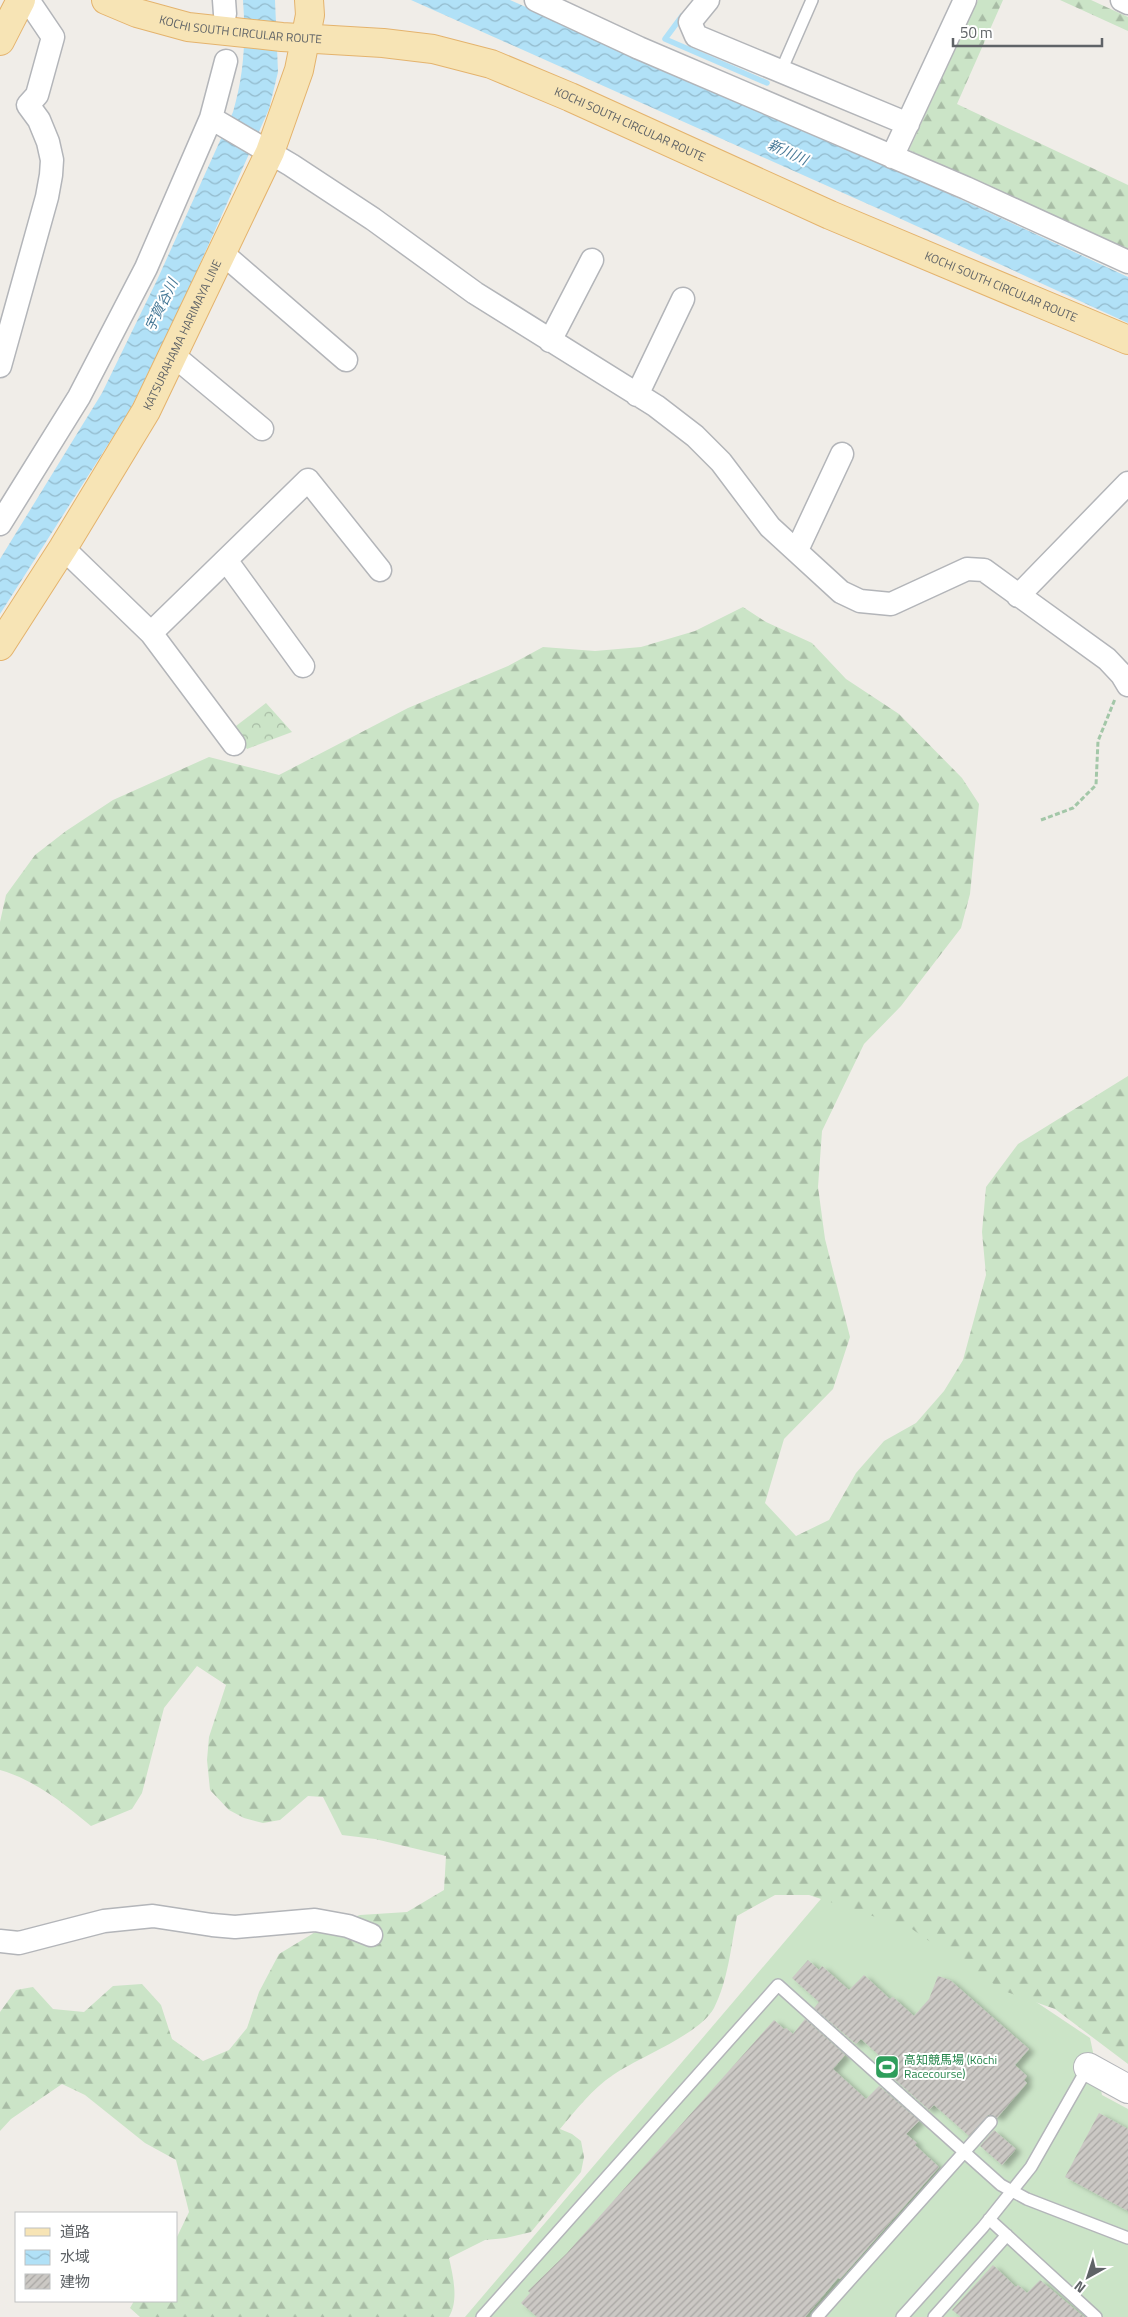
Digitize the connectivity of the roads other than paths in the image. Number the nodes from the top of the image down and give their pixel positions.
1 (21, 0) edge
2 (28, 0) edge
3 (106, 0) edge
4 (309, 0) edge
5 (536, 0) edge
6 (708, 0) edge
7 (812, 0) edge
8 (966, 0) edge
9 (1122, 0) edge
10 (1128, 3) edge
11 (227, 16) edge
12 (3, 35) edge
13 (294, 38) junction
14 (226, 60) dead end
15 (781, 71) junction
16 (215, 121) junction
17 (908, 124) junction
18 (263, 148) junction
19 (892, 157) junction
20 (221, 252) junction
21 (592, 260) dead end
22 (1128, 262) edge
23 (682, 299) dead end
24 (1128, 340) edge
25 (550, 341) junction
26 (173, 355) junction
27 (346, 360) dead end
28 (0, 366) edge
29 (637, 395) junction
30 (262, 429) dead end
31 (842, 454) dead end
32 (1128, 483) edge
33 (0, 524) edge
34 (64, 548) junction
35 (796, 550) junction
36 (226, 560) junction
37 (380, 570) dead end
38 (1018, 596) junction
39 (151, 633) junction
40 (0, 646) edge
41 (303, 666) dead end
42 (1125, 680) edge
43 (234, 744) dead end
44 (371, 1935) dead end
45 (0, 1941) edge
46 (1088, 2067) joint
47 (1128, 2089) edge
48 (991, 2122) dead end
49 (964, 2152) junction
50 (1012, 2191) junction
51 (989, 2219) junction
52 (1006, 2235) junction
53 (1128, 2238) edge
54 (482, 2317) edge
55 (817, 2317) edge
56 (902, 2317) edge
57 (934, 2317) edge
58 (1096, 2317) edge

1 - 12 main road
2 - 28 street
3 - 11 main road, KOCHI SOUTH CIRCULAR ROUTE
4 - 13 main road, KATSURAHAMA HARIMAYA LINE
5 - 19 street
6 - 15 street
7 - 15 lane
8 - 17 street
9 - 10 street
11 - 13 main road, KOCHI SOUTH CIRCULAR ROUTE
13 - 18 main road, KATSURAHAMA HARIMAYA LINE
13 - 24 main road, KOCHI SOUTH CIRCULAR ROUTE
14 - 16 street
15 - 17 street
16 - 18 street
16 - 33 street
17 - 19 street
18 - 20 main road, KATSURAHAMA HARIMAYA LINE
18 - 25 street
19 - 22 street
20 - 26 main road, KATSURAHAMA HARIMAYA LINE
20 - 27 street
21 - 25 street
23 - 29 street
25 - 29 street
26 - 30 street
26 - 34 main road, KATSURAHAMA HARIMAYA LINE
29 - 35 street
31 - 35 street
32 - 38 street
34 - 39 street
34 - 40 main road, KATSURAHAMA HARIMAYA LINE
35 - 38 street
36 - 37 street
36 - 39 street
36 - 41 street
38 - 42 street
39 - 43 street
44 - 45 street
46 - 47 street
46 - 50 lane
48 - 49 lane
49 - 50 lane
49 - 54 lane
49 - 55 lane
50 - 51 lane
50 - 53 lane
51 - 52 lane
51 - 56 lane
52 - 57 lane
52 - 58 lane

